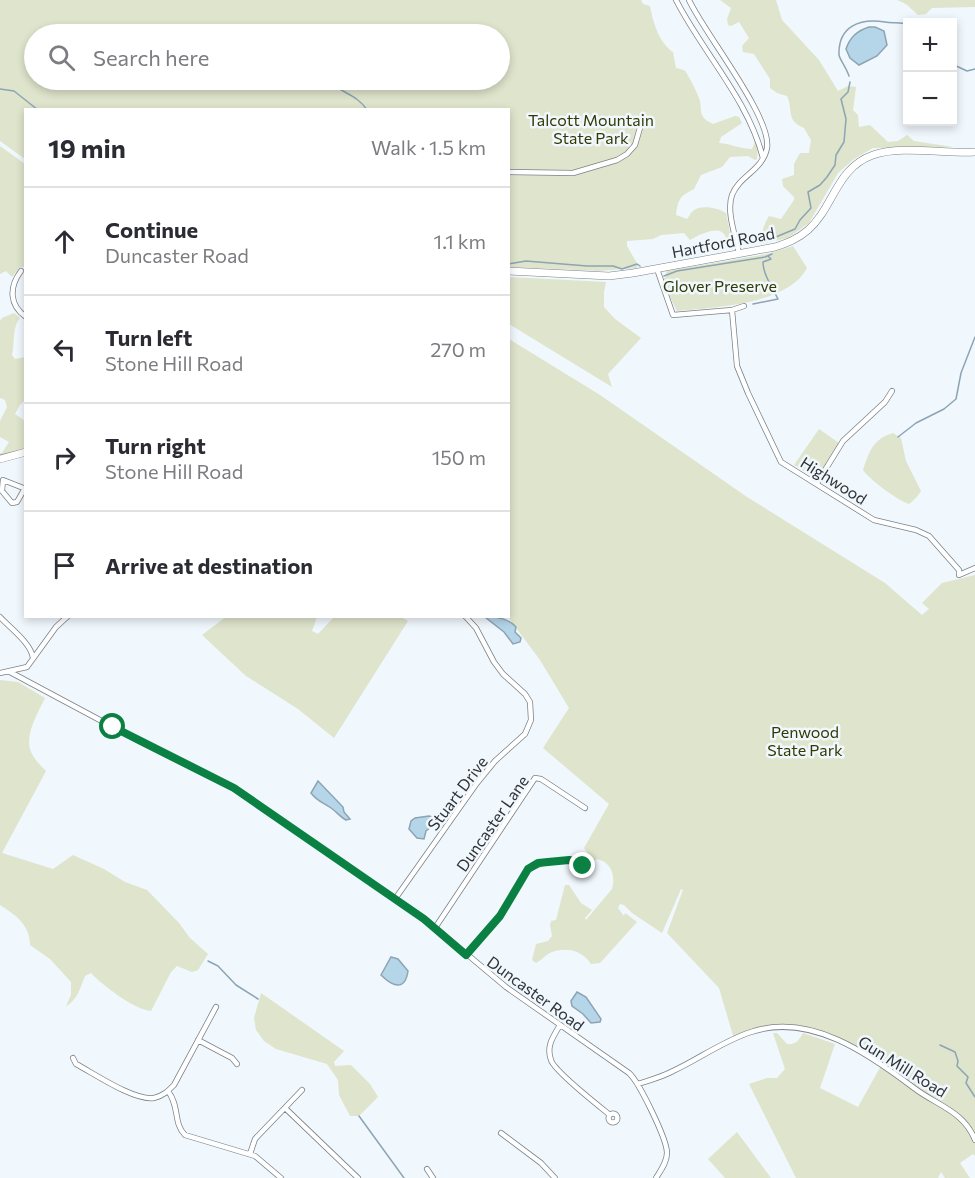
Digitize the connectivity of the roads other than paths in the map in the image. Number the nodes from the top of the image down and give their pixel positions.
1 (676, 0) edge
2 (689, 0) edge
3 (719, 50) junction
4 (710, 56) junction
5 (753, 107) junction
6 (743, 112) junction
7 (642, 121) dead end
8 (975, 152) edge
9 (763, 158) junction
10 (510, 172) edge
11 (739, 254) junction
12 (657, 269) junction
13 (21, 271) dead end
14 (510, 271) edge
15 (744, 306) dead end
16 (732, 310) junction
17 (24, 315) edge
18 (892, 391) dead end
19 (24, 453) edge
20 (0, 459) edge
21 (2, 480) edge
22 (817, 483) junction
23 (24, 488) edge
24 (24, 490) edge
25 (975, 568) edge
26 (0, 617) edge
27 (66, 618) edge
28 (467, 618) edge
29 (43, 645) junction
30 (28, 647) junction
31 (33, 658) junction
32 (24, 669) junction
33 (10, 672) junction
34 (0, 673) edge
35 (25, 681) junction
36 (585, 808) dead end
37 (582, 862) dead end
38 (395, 899) junction
39 (435, 928) junction
40 (466, 955) junction
41 (216, 1007) dead end
42 (560, 1026) junction
43 (198, 1040) junction
44 (73, 1058) dead end
45 (237, 1064) dead end
46 (638, 1084) junction
47 (302, 1090) dead end
48 (168, 1091) junction
49 (285, 1108) junction
50 (610, 1115) dead end
51 (501, 1133) dead end
52 (975, 1140) edge
53 (250, 1154) junction
54 (427, 1169) dead end
55 (281, 1178) edge
56 (358, 1178) edge
57 (433, 1178) edge
58 (555, 1178) edge
59 (656, 1178) edge

1 - 4 street
2 - 3 street
3 - 4 street
3 - 5 street
4 - 6 street
5 - 6 street
5 - 9 street
6 - 9 street
7 - 10 street
8 - 11 main road, Hartford Road
9 - 11 street
11 - 12 main road, Hartford Road
12 - 14 main road, Hartford Road
12 - 16 street
13 - 17 street
15 - 16 street
16 - 22 street, Highwood
18 - 22 street
19 - 20 main road
21 - 23 street
21 - 24 street
22 - 25 street, Highwood
26 - 30 street
27 - 29 street
28 - 38 street, Stuart Drive
29 - 30 street
29 - 31 street
30 - 31 street
31 - 32 street
32 - 33 street
32 - 35 street
33 - 34 street
33 - 35 street, Duncaster Road
35 - 38 street, Duncaster Road
36 - 39 street, Duncaster Lane
37 - 40 street
38 - 39 street, Duncaster Road
39 - 40 street, Duncaster Road
40 - 42 street, Duncaster Road
41 - 43 street
42 - 46 street, Duncaster Road
42 - 50 street
43 - 45 street
43 - 48 street
44 - 48 street
46 - 52 street, Gun Mill Road
46 - 59 street, Duncaster Road
47 - 49 street
48 - 53 street
49 - 53 street
49 - 56 street
51 - 58 street
53 - 55 street
54 - 57 street

